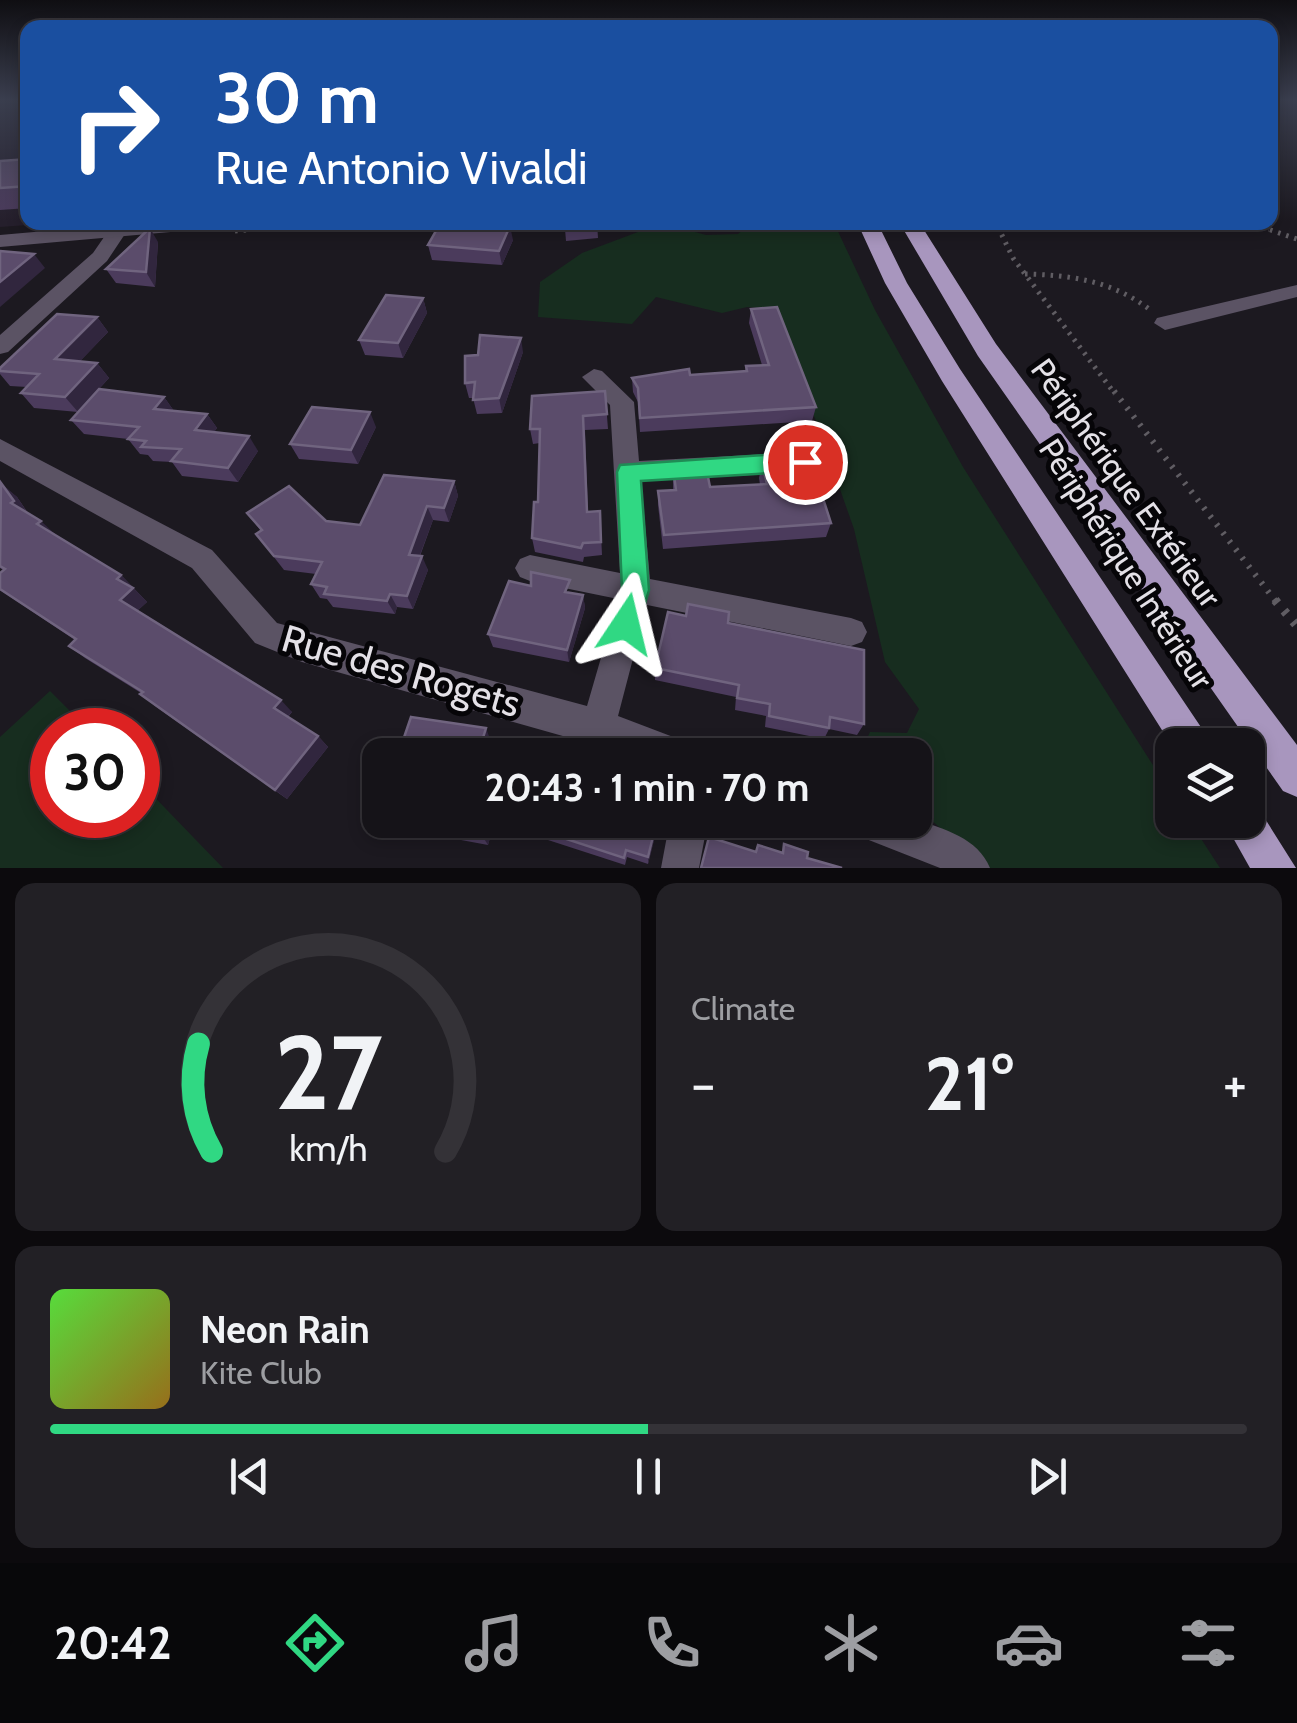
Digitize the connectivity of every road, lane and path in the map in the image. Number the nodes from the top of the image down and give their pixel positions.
1 (129, 230) edge
2 (871, 230) edge
3 (914, 230) edge
4 (1000, 230) edge
5 (1270, 230) edge
6 (118, 231) junction
7 (1297, 239) edge
8 (0, 241) edge
9 (1025, 274) junction
10 (1297, 290) edge
11 (1165, 323) joint
12 (0, 347) edge
13 (594, 378) dead end
14 (0, 449) edge
15 (805, 462) dead end
16 (628, 472) junction
17 (530, 568) edge
18 (636, 590) junction
19 (1297, 626) edge
20 (850, 632) dead end
21 (598, 726) junction
22 (1183, 728) edge
23 (631, 738) edge
24 (1297, 777) edge
25 (686, 838) edge
26 (916, 838) edge
27 (1255, 838) edge
28 (680, 868) edge
29 (970, 868) edge
30 (1274, 868) edge

1 - 6 street
2 - 22 highway, Périphérique Intérieur
3 - 24 highway, Périphérique Extérieur
4 - 9 path
5 - 7 path
6 - 8 street
6 - 12 street
9 - 11 path
9 - 19 path
10 - 11 street
13 - 16 street
14 - 21 street, Rue des Rogets
15 - 16 street
16 - 18 street
17 - 18 street
18 - 20 street
18 - 21 street
21 - 23 street, Rue des Rogets
25 - 28 street
26 - 29 street
27 - 30 highway

